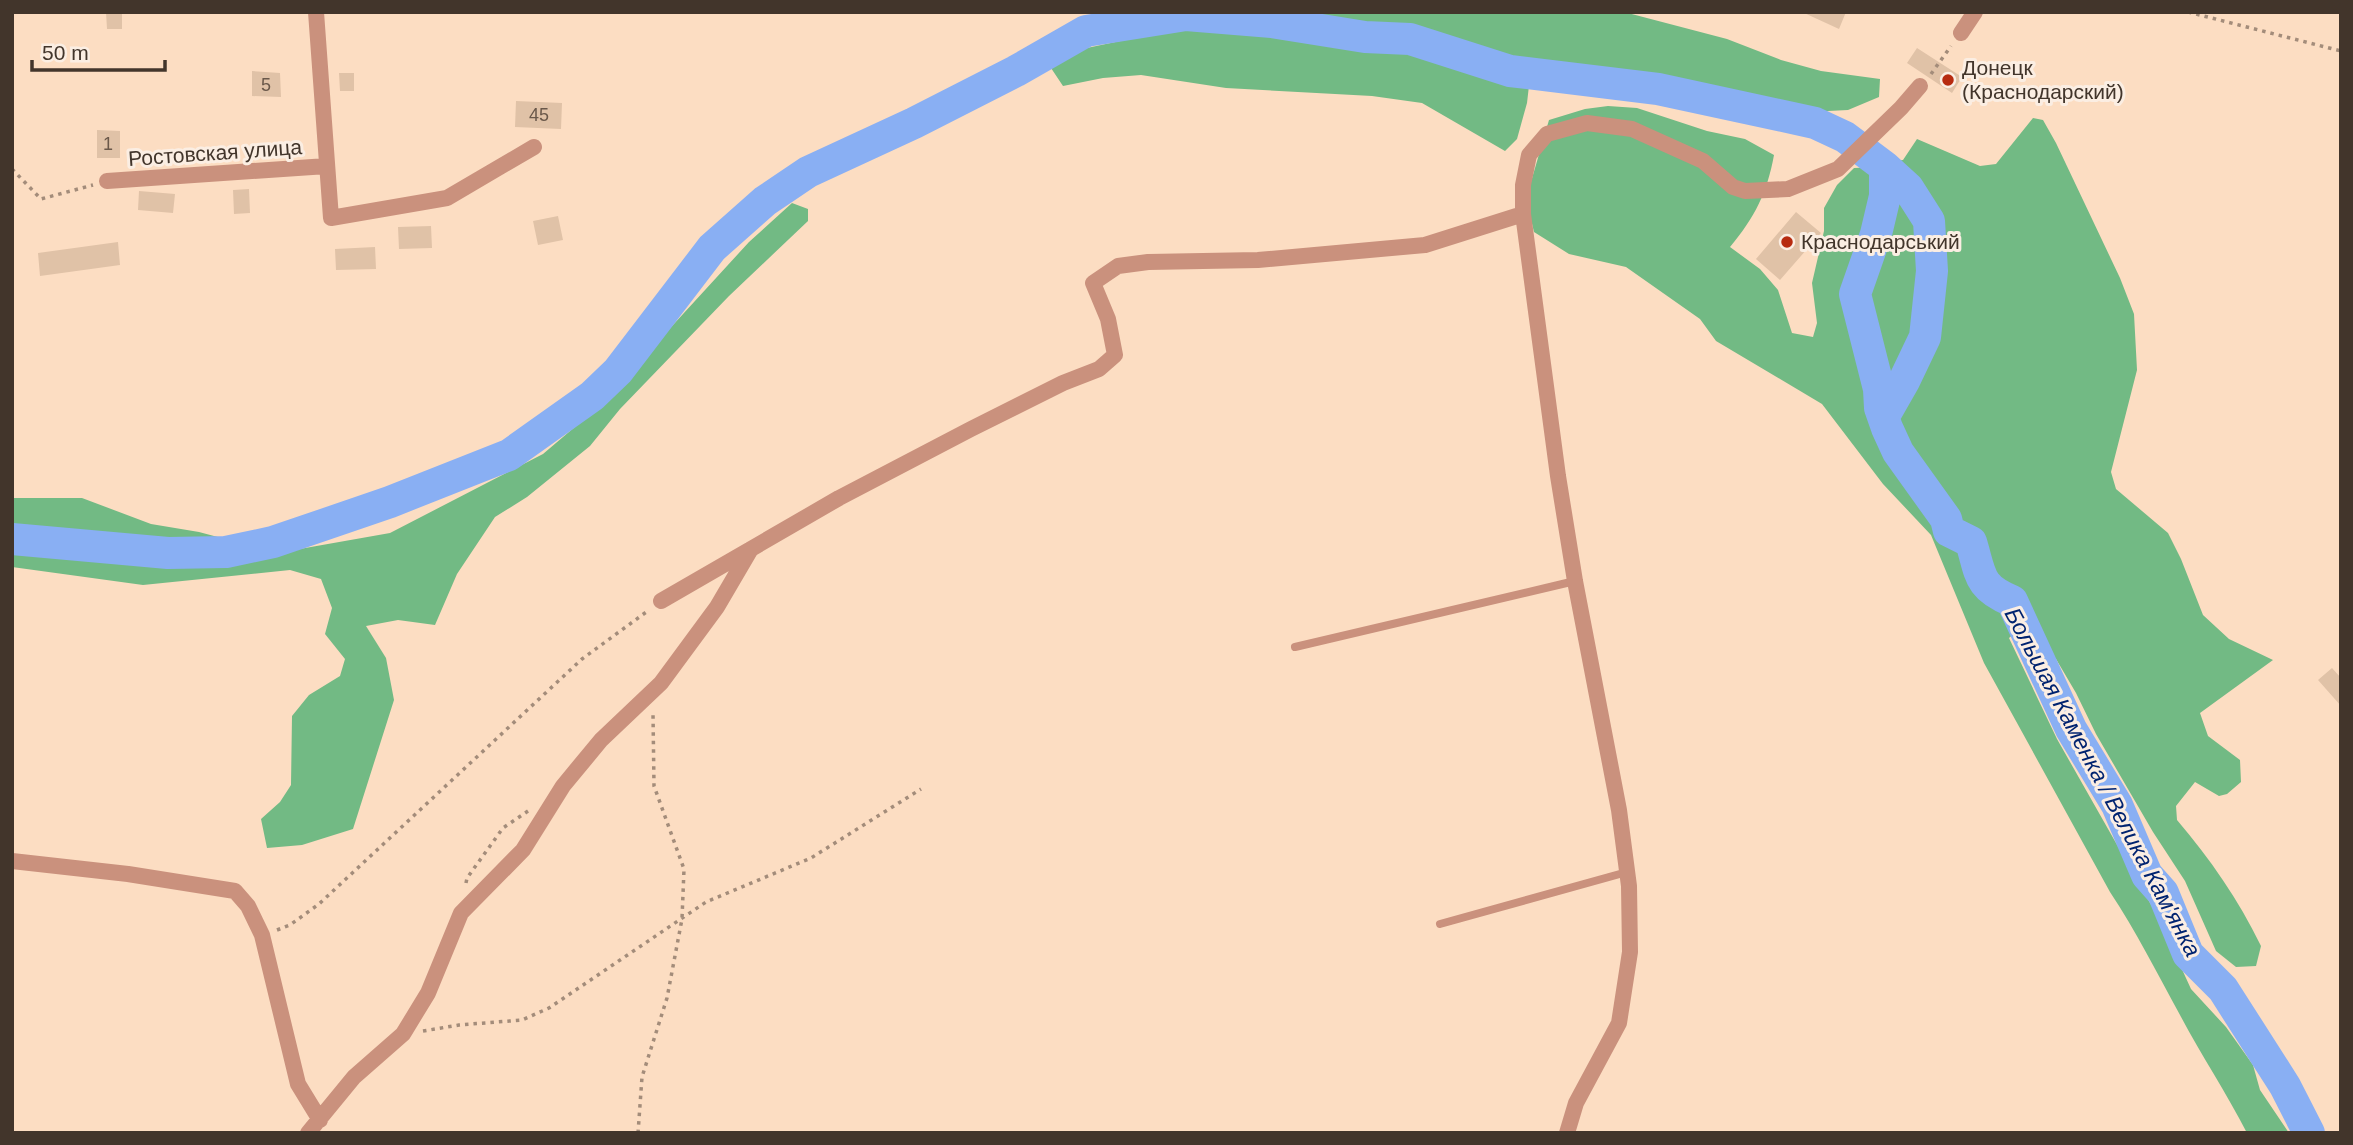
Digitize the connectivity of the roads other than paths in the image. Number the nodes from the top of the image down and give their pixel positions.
1 (316, 12) edge
2 (1975, 12) edge
3 (1961, 33) road end
4 (1920, 86) road end
5 (534, 147) dead end
6 (327, 166) junction
7 (107, 181) road end
8 (1522, 214) junction
9 (752, 547) junction
10 (1575, 581) junction
11 (661, 601) road end
12 (1295, 647) dead end
13 (12, 861) edge
14 (1627, 872) junction
15 (1440, 924) dead end
16 (320, 1120) junction
17 (308, 1133) edge
18 (1567, 1133) edge

1 - 6 street
2 - 3 street
4 - 8 street
5 - 6 street
6 - 7 street, Ростовская улица
8 - 9 street
8 - 10 street
9 - 11 street
9 - 16 street
10 - 12 lane
10 - 14 street
13 - 16 street
14 - 15 lane
14 - 18 street
16 - 17 street

